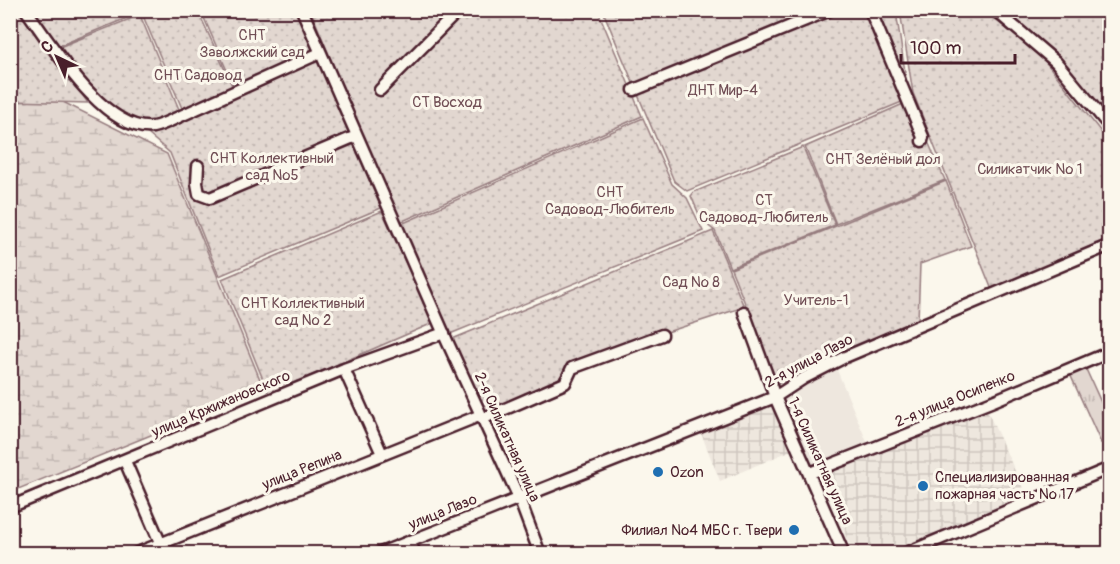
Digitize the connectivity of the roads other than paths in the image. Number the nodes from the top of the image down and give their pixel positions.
1 (26, 10) edge
2 (302, 10) edge
3 (459, 10) edge
4 (830, 10) edge
5 (870, 10) edge
6 (995, 10) edge
7 (320, 53) junction
8 (380, 90) dead end
9 (634, 90) dead end
10 (1110, 128) edge
11 (356, 136) junction
12 (921, 141) dead end
13 (198, 166) dead end
14 (1110, 245) edge
15 (744, 312) dead end
16 (444, 333) junction
17 (662, 335) dead end
18 (1110, 352) edge
19 (344, 369) junction
20 (775, 398) junction
21 (482, 417) junction
22 (381, 454) junction
23 (124, 461) junction
24 (1110, 468) edge
25 (810, 472) junction
26 (519, 498) junction
27 (10, 507) edge
28 (410, 541) junction
29 (162, 548) edge
30 (135, 554) edge
31 (378, 554) edge
32 (415, 554) edge
33 (540, 554) edge
34 (844, 554) edge
35 (904, 554) edge

1 - 7 street
2 - 7 street, 2-я Силикатная улица
3 - 8 street
4 - 9 street
5 - 12 street
6 - 10 street
7 - 11 street, 2-я Силикатная улица
11 - 13 street
11 - 16 street, 2-я Силикатная улица
14 - 20 street, 2-я улица Лазо
15 - 20 street, 1-я Силикатная улица
16 - 19 street, улица Кржижановского
16 - 21 street, 2-я Силикатная улица
17 - 21 street, улица Репина
18 - 25 street, 2-я улица Осипенко
19 - 22 street
19 - 23 street, улица Кржижановского
20 - 25 street, 1-я Силикатная улица
20 - 26 street, 2-я улица Лазо
21 - 22 street, улица Репина
21 - 26 street, 2-я Силикатная улица
22 - 29 street, улица Репина
23 - 27 street, улица Кржижановского
23 - 29 street
24 - 35 street
25 - 34 street, 1-я Силикатная улица
26 - 28 street, улица Лазо
26 - 33 street, 2-я Силикатная улица
28 - 31 street, улица Лазо
28 - 32 street
29 - 30 street, улица Репина

